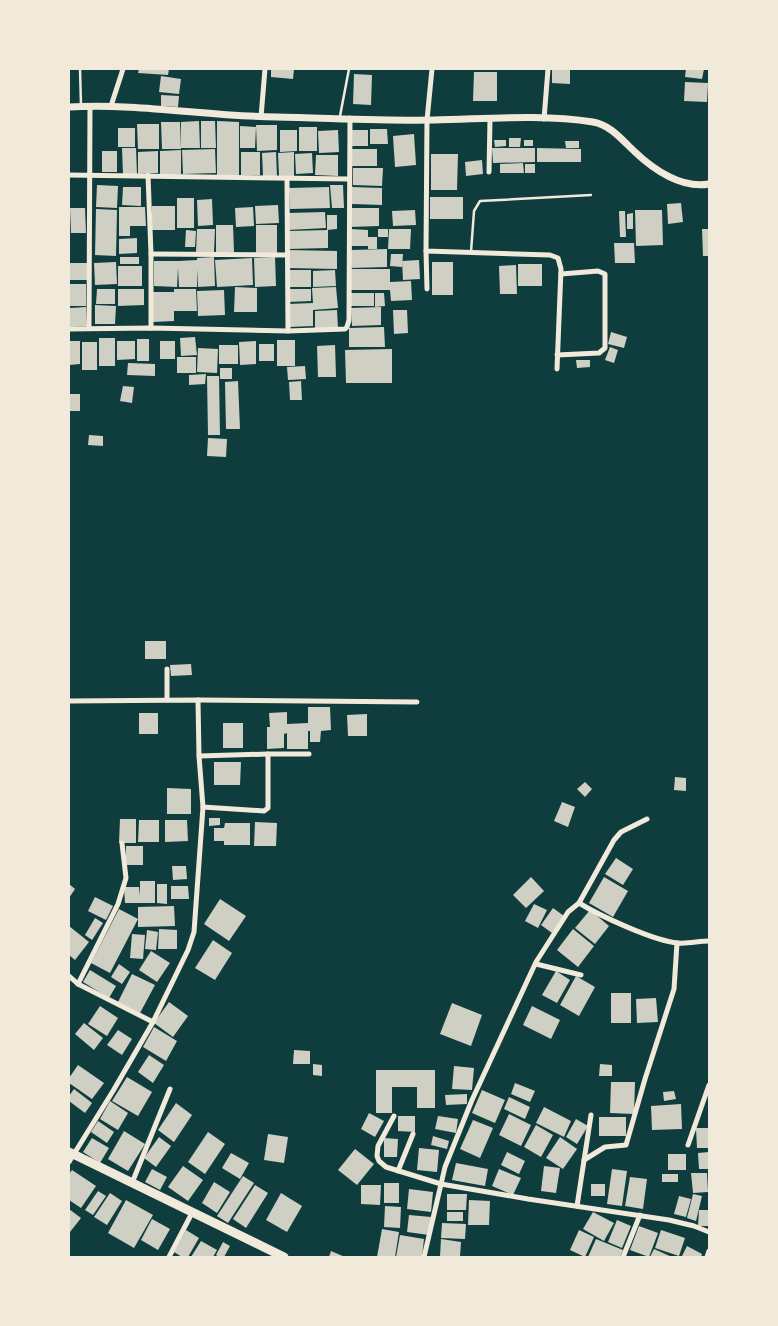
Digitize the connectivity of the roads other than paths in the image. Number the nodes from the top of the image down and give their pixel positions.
1 (80, 69) edge
2 (123, 69) edge
3 (265, 69) edge
4 (349, 69) edge
5 (432, 69) edge
6 (548, 69) edge
7 (80, 106) junction
8 (90, 106) junction
9 (111, 106) junction
10 (69, 107) edge
11 (262, 117) junction
12 (339, 118) junction
13 (350, 118) junction
14 (490, 119) junction
15 (544, 119) junction
16 (427, 120) junction
17 (489, 172) dead end
18 (69, 175) edge
19 (148, 175) junction
20 (89, 176) junction
21 (287, 178) junction
22 (349, 179) junction
23 (709, 184) edge
24 (591, 196) dead end
25 (426, 251) junction
26 (471, 252) junction
27 (151, 254) junction
28 (286, 255) junction
29 (560, 274) junction
30 (427, 290) dead end
31 (69, 328) edge
32 (89, 328) junction
33 (151, 328) junction
34 (288, 331) junction
35 (557, 355) junction
36 (557, 369) dead end
37 (167, 670) dead end
38 (167, 700) junction
39 (198, 700) junction
40 (69, 701) edge
41 (417, 702) dead end
42 (268, 754) junction
43 (309, 754) dead end
44 (199, 756) junction
45 (203, 807) junction
46 (647, 819) dead end
47 (122, 843) dead end
48 (579, 903) junction
49 (709, 941) edge
50 (678, 943) junction
51 (536, 964) junction
52 (581, 975) dead end
53 (69, 976) edge
54 (78, 984) junction
55 (153, 1022) junction
56 (709, 1084) edge
57 (170, 1089) dead end
58 (591, 1115) dead end
59 (394, 1116) dead end
60 (413, 1134) dead end
61 (688, 1144) dead end
62 (70, 1156) edge
63 (584, 1160) junction
64 (398, 1171) junction
65 (131, 1184) junction
66 (440, 1184) junction
67 (577, 1206) junction
68 (192, 1213) junction
69 (640, 1215) junction
70 (709, 1232) edge
71 (709, 1251) edge
72 (169, 1257) edge
73 (284, 1257) edge
74 (424, 1257) edge
75 (623, 1257) edge
76 (707, 1257) edge

1 - 7 lane
2 - 9 street
3 - 11 street
4 - 12 lane
5 - 16 street
6 - 15 street
7 - 8 street
7 - 10 street
8 - 9 street
8 - 20 street
9 - 11 street
11 - 12 street
12 - 13 street
13 - 16 street
13 - 22 street
14 - 15 street
14 - 16 street
14 - 17 street
15 - 23 street
16 - 25 street
18 - 20 street
19 - 20 street
19 - 21 street
19 - 27 street
20 - 32 street
21 - 22 street
21 - 28 street
22 - 34 street
24 - 26 lane
25 - 26 street
25 - 30 street
26 - 29 street
27 - 28 street
27 - 33 street
28 - 34 street
29 - 35 street
29 - 35 street
31 - 32 street
32 - 33 street
33 - 34 street
35 - 36 street
37 - 38 street
38 - 39 street
38 - 40 street
39 - 41 street
39 - 44 street
42 - 43 street
42 - 44 street
42 - 45 street
44 - 45 street
45 - 55 street
46 - 48 street
47 - 54 street
48 - 50 street
48 - 51 street
49 - 50 street
50 - 63 street
51 - 52 street
51 - 66 street
53 - 54 street
54 - 55 street
55 - 62 street
56 - 61 street
57 - 65 street
58 - 63 street
59 - 64 street
60 - 64 street
62 - 65 highway
63 - 67 street
64 - 66 street
65 - 68 highway
66 - 67 street
66 - 74 street
67 - 69 street
68 - 72 street
68 - 73 highway
69 - 70 street
69 - 75 street
71 - 76 street

